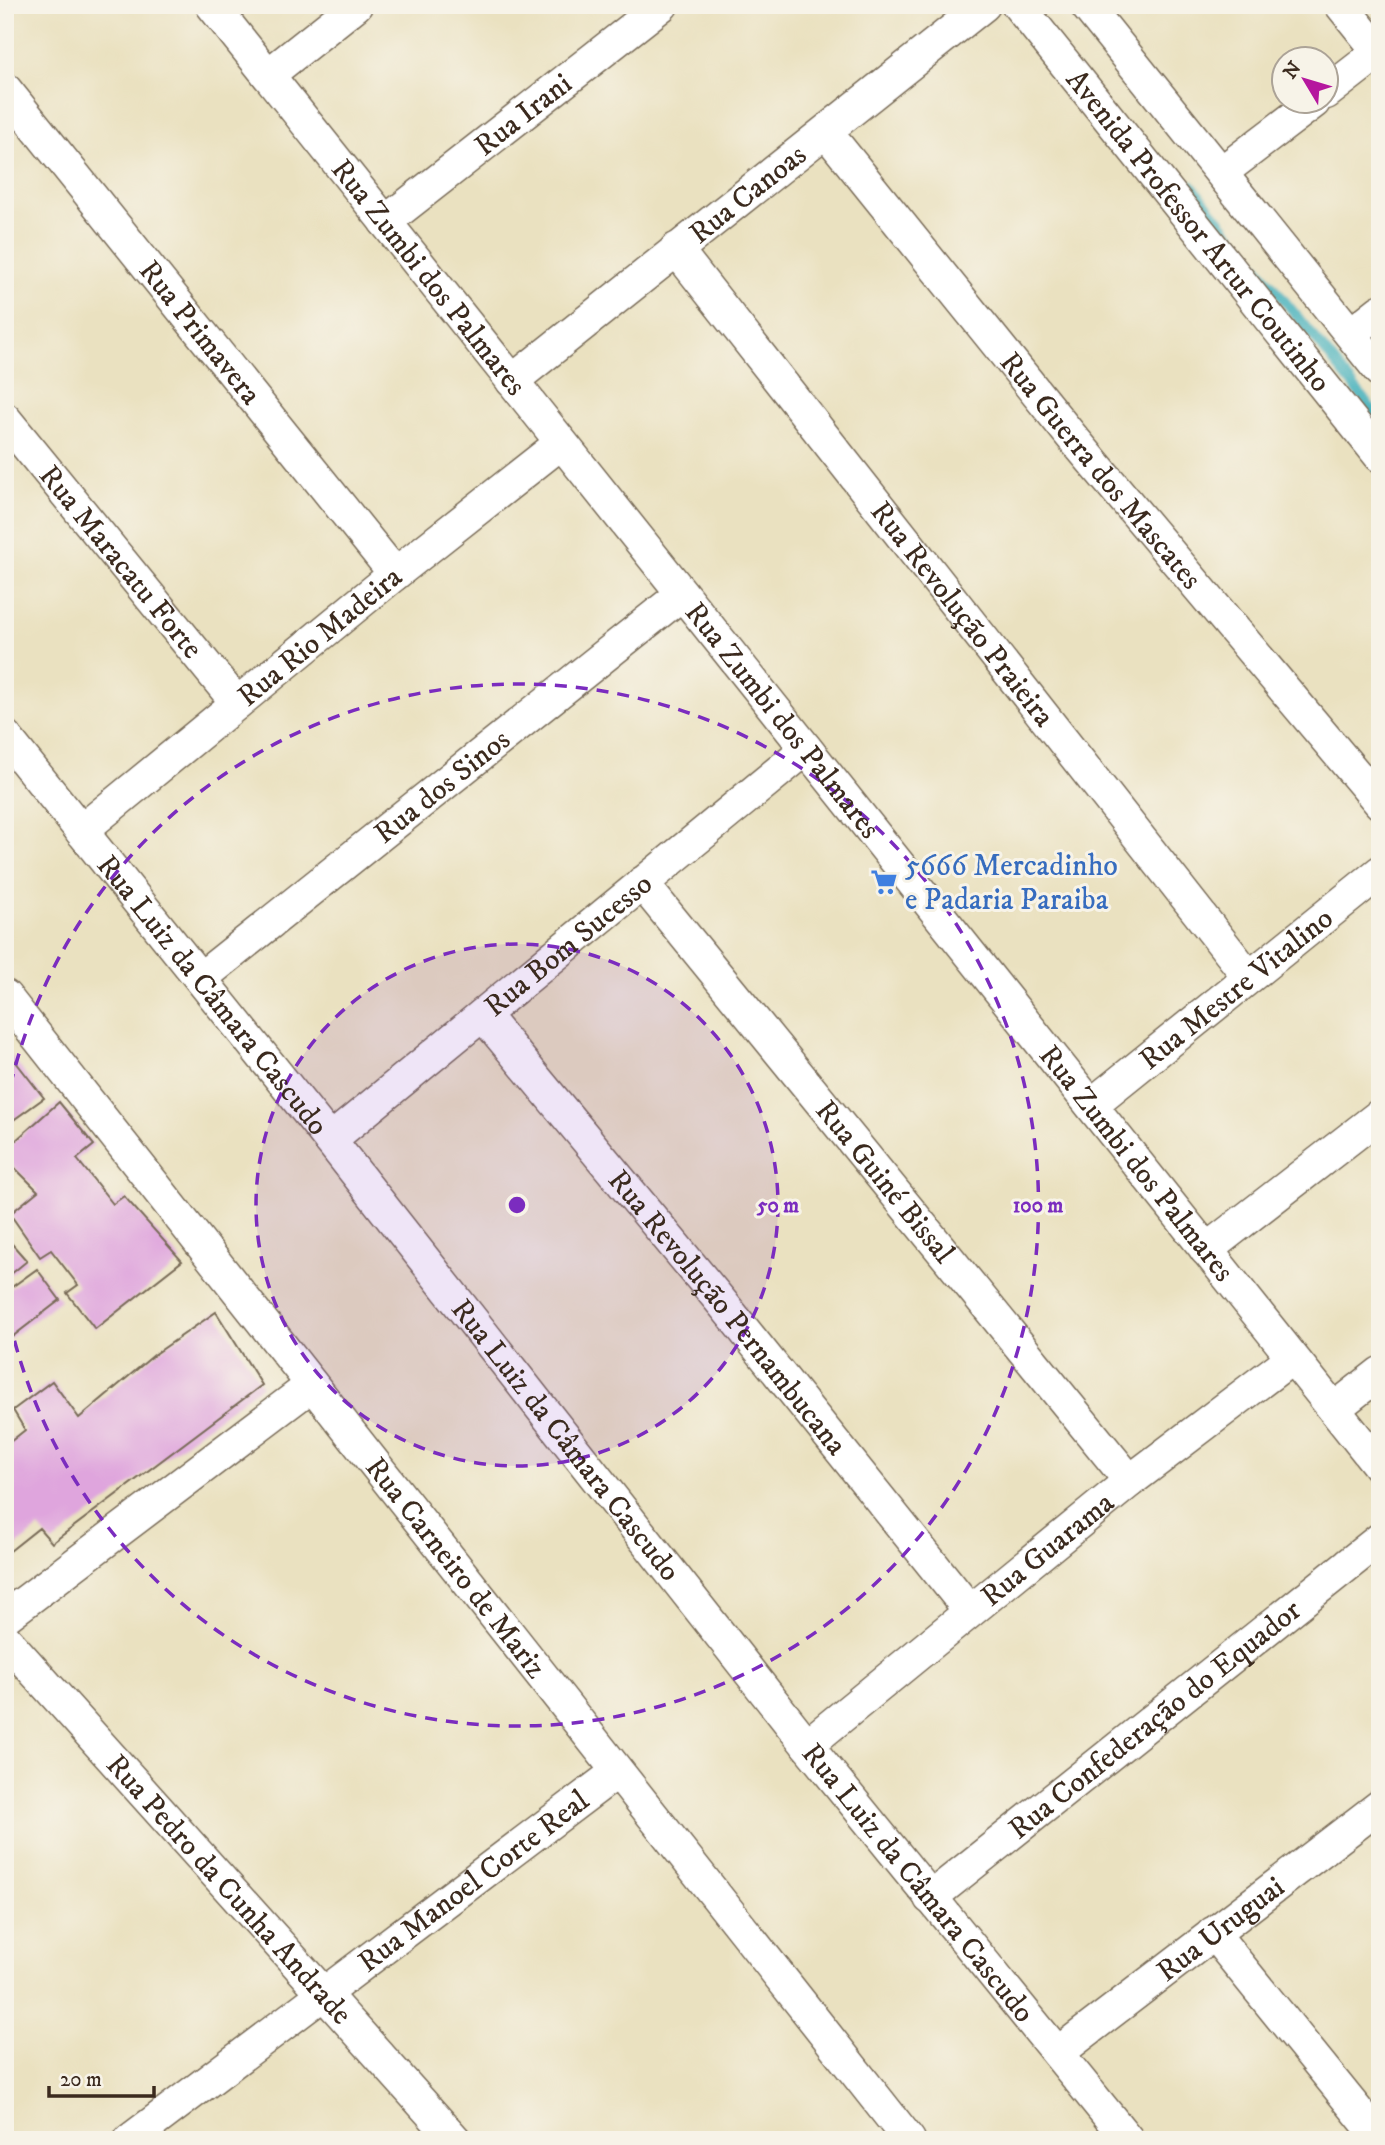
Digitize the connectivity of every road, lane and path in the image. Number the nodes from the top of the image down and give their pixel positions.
1 (212, 5) edge
2 (356, 5) edge
3 (662, 5) edge
4 (984, 5) edge
5 (1018, 5) edge
6 (1086, 5) edge
7 (1341, 5) edge
8 (1379, 51) edge
9 (268, 75) junction
10 (1340, 81) edge
11 (5, 89) edge
12 (1296, 116) edge
13 (826, 132) junction
14 (1222, 172) junction
15 (385, 222) junction
16 (676, 248) junction
17 (1380, 312) edge
18 (1352, 334) junction
19 (1380, 371) edge
20 (512, 381) junction
21 (5, 419) edge
22 (561, 443) junction
23 (1380, 456) edge
24 (395, 573) junction
25 (682, 594) junction
26 (237, 703) junction
27 (5, 736) edge
28 (806, 749) junction
29 (1380, 803) edge
30 (80, 831) junction
31 (1380, 872) edge
32 (642, 883) junction
33 (1249, 977) junction
34 (201, 978) junction
35 (6, 997) edge
36 (483, 1015) junction
37 (1091, 1105) junction
38 (1380, 1115) edge
39 (330, 1139) junction
40 (1206, 1250) junction
41 (1292, 1358) junction
42 (1380, 1373) edge
43 (312, 1385) junction
44 (1334, 1409) junction
45 (1380, 1467) edge
46 (1130, 1481) junction
47 (1380, 1539) edge
48 (970, 1611) junction
49 (5, 1617) edge
50 (5, 1639) edge
51 (807, 1745) junction
52 (617, 1772) junction
53 (1380, 1806) edge
54 (930, 1898) junction
55 (1213, 1933) junction
56 (324, 1993) junction
57 (1059, 2052) junction
58 (1380, 2139) edge
59 (130, 2140) edge
60 (454, 2140) edge
61 (909, 2140) edge
62 (1128, 2140) edge

1 - 9 street, Rua Zumbi dos Palmares
2 - 9 street
3 - 15 street, Rua Irani
4 - 13 street, Rua Canoas
5 - 23 street, Avenida Professor Artur Coutinho
6 - 14 street, Avenida Professor Artur Coutinho
7 - 8 street
8 - 10 street
9 - 15 street, Rua Zumbi dos Palmares
11 - 24 street, Rua Primavera
12 - 14 street
13 - 16 street, Rua Canoas
13 - 29 street, Rua Guerra dos Mascates
14 - 18 street, Avenida Professor Artur Coutinho
15 - 20 street, Rua Zumbi dos Palmares
16 - 20 street, Rua Canoas
16 - 33 street, Rua Revolução Praieira
17 - 18 street
18 - 19 street, Avenida Professor Artur Coutinho
20 - 22 street, Rua Zumbi dos Palmares
21 - 26 street, Rua Maracatu Forte
22 - 24 street, Rua Rio Madeira
22 - 25 street, Rua Zumbi dos Palmares
24 - 26 street, Rua Rio Madeira
25 - 28 street, Rua Zumbi dos Palmares
25 - 34 street, Rua dos Sinos
26 - 30 street, Rua Rio Madeira
27 - 30 street, Rua Luiz da Câmara Cascudo
28 - 32 street, Rua Bom Sucesso
28 - 37 street, Rua Zumbi dos Palmares
30 - 34 street, Rua Luiz da Câmara Cascudo
31 - 33 street, Rua Mestre Vitalino
32 - 36 street, Rua Bom Sucesso
32 - 46 street, Rua Guiné Bissal
33 - 37 street, Rua Mestre Vitalino
34 - 39 street, Rua Luiz da Câmara Cascudo
35 - 43 street, Rua Carneiro de Mariz
36 - 39 street, Rua Bom Sucesso
36 - 48 street, Rua Revolução Pernambucana
37 - 40 street, Rua Zumbi dos Palmares
38 - 40 street
39 - 51 street, Rua Luiz da Câmara Cascudo
40 - 41 street, Rua Zumbi dos Palmares
41 - 44 street, Rua Zumbi dos Palmares
41 - 46 street, Rua Guarama
42 - 44 street
43 - 49 street
43 - 52 street, Rua Carneiro de Mariz
44 - 45 street, Rua Zumbi dos Palmares
46 - 48 street, Rua Guarama
47 - 54 street, Rua Confederação do Equador
48 - 51 street, Rua Guarama
50 - 56 street, Rua Pedro da Cunha Andrade
51 - 54 street, Rua Luiz da Câmara Cascudo
52 - 56 street, Rua Manoel Corte Real
52 - 61 street, Rua Carneiro de Mariz
53 - 55 street, Rua Uruguai
54 - 57 street, Rua Luiz da Câmara Cascudo
55 - 57 street, Rua Uruguai
55 - 58 street
56 - 59 street, Rua Manoel Corte Real
56 - 60 street, Rua Pedro da Cunha Andrade
57 - 62 street, Rua Luiz da Câmara Cascudo

